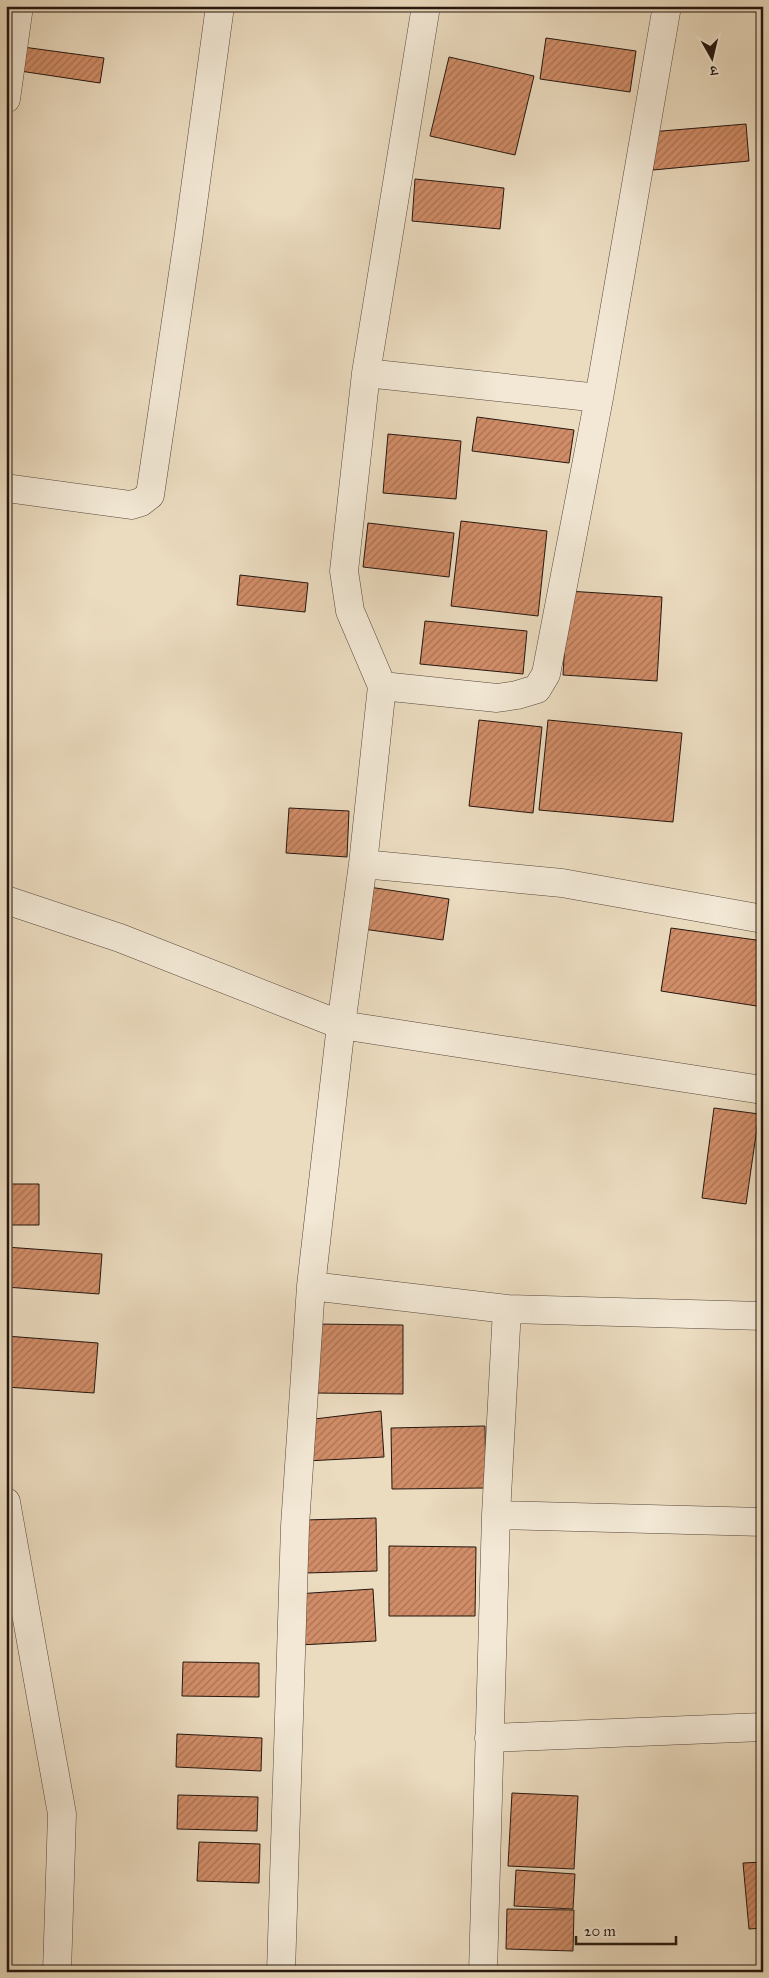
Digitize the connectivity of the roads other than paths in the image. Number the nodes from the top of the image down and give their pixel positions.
1 (19, 6) edge
2 (220, 6) edge
3 (426, 6) edge
4 (667, 6) edge
5 (6, 99) edge
6 (366, 373) junction
7 (599, 398) junction
8 (6, 488) edge
9 (382, 686) junction
10 (363, 864) junction
11 (6, 900) edge
12 (763, 919) edge
13 (341, 1025) junction
14 (763, 1087) edge
15 (311, 1286) junction
16 (507, 1309) junction
17 (763, 1316) edge
18 (6, 1502) edge
19 (496, 1515) junction
20 (763, 1522) edge
21 (763, 1727) edge
22 (489, 1738) junction
23 (57, 1972) edge
24 (281, 1972) edge
25 (483, 1972) edge

1 - 5 street
2 - 8 street
3 - 6 street
4 - 7 street
6 - 7 street
6 - 9 street
7 - 9 street
9 - 10 street
10 - 12 street
10 - 13 street
11 - 13 street
13 - 14 street
13 - 15 street
15 - 16 street
15 - 24 street
16 - 17 street
16 - 19 street
18 - 23 street
19 - 20 street
19 - 22 street
21 - 22 street
22 - 25 street

